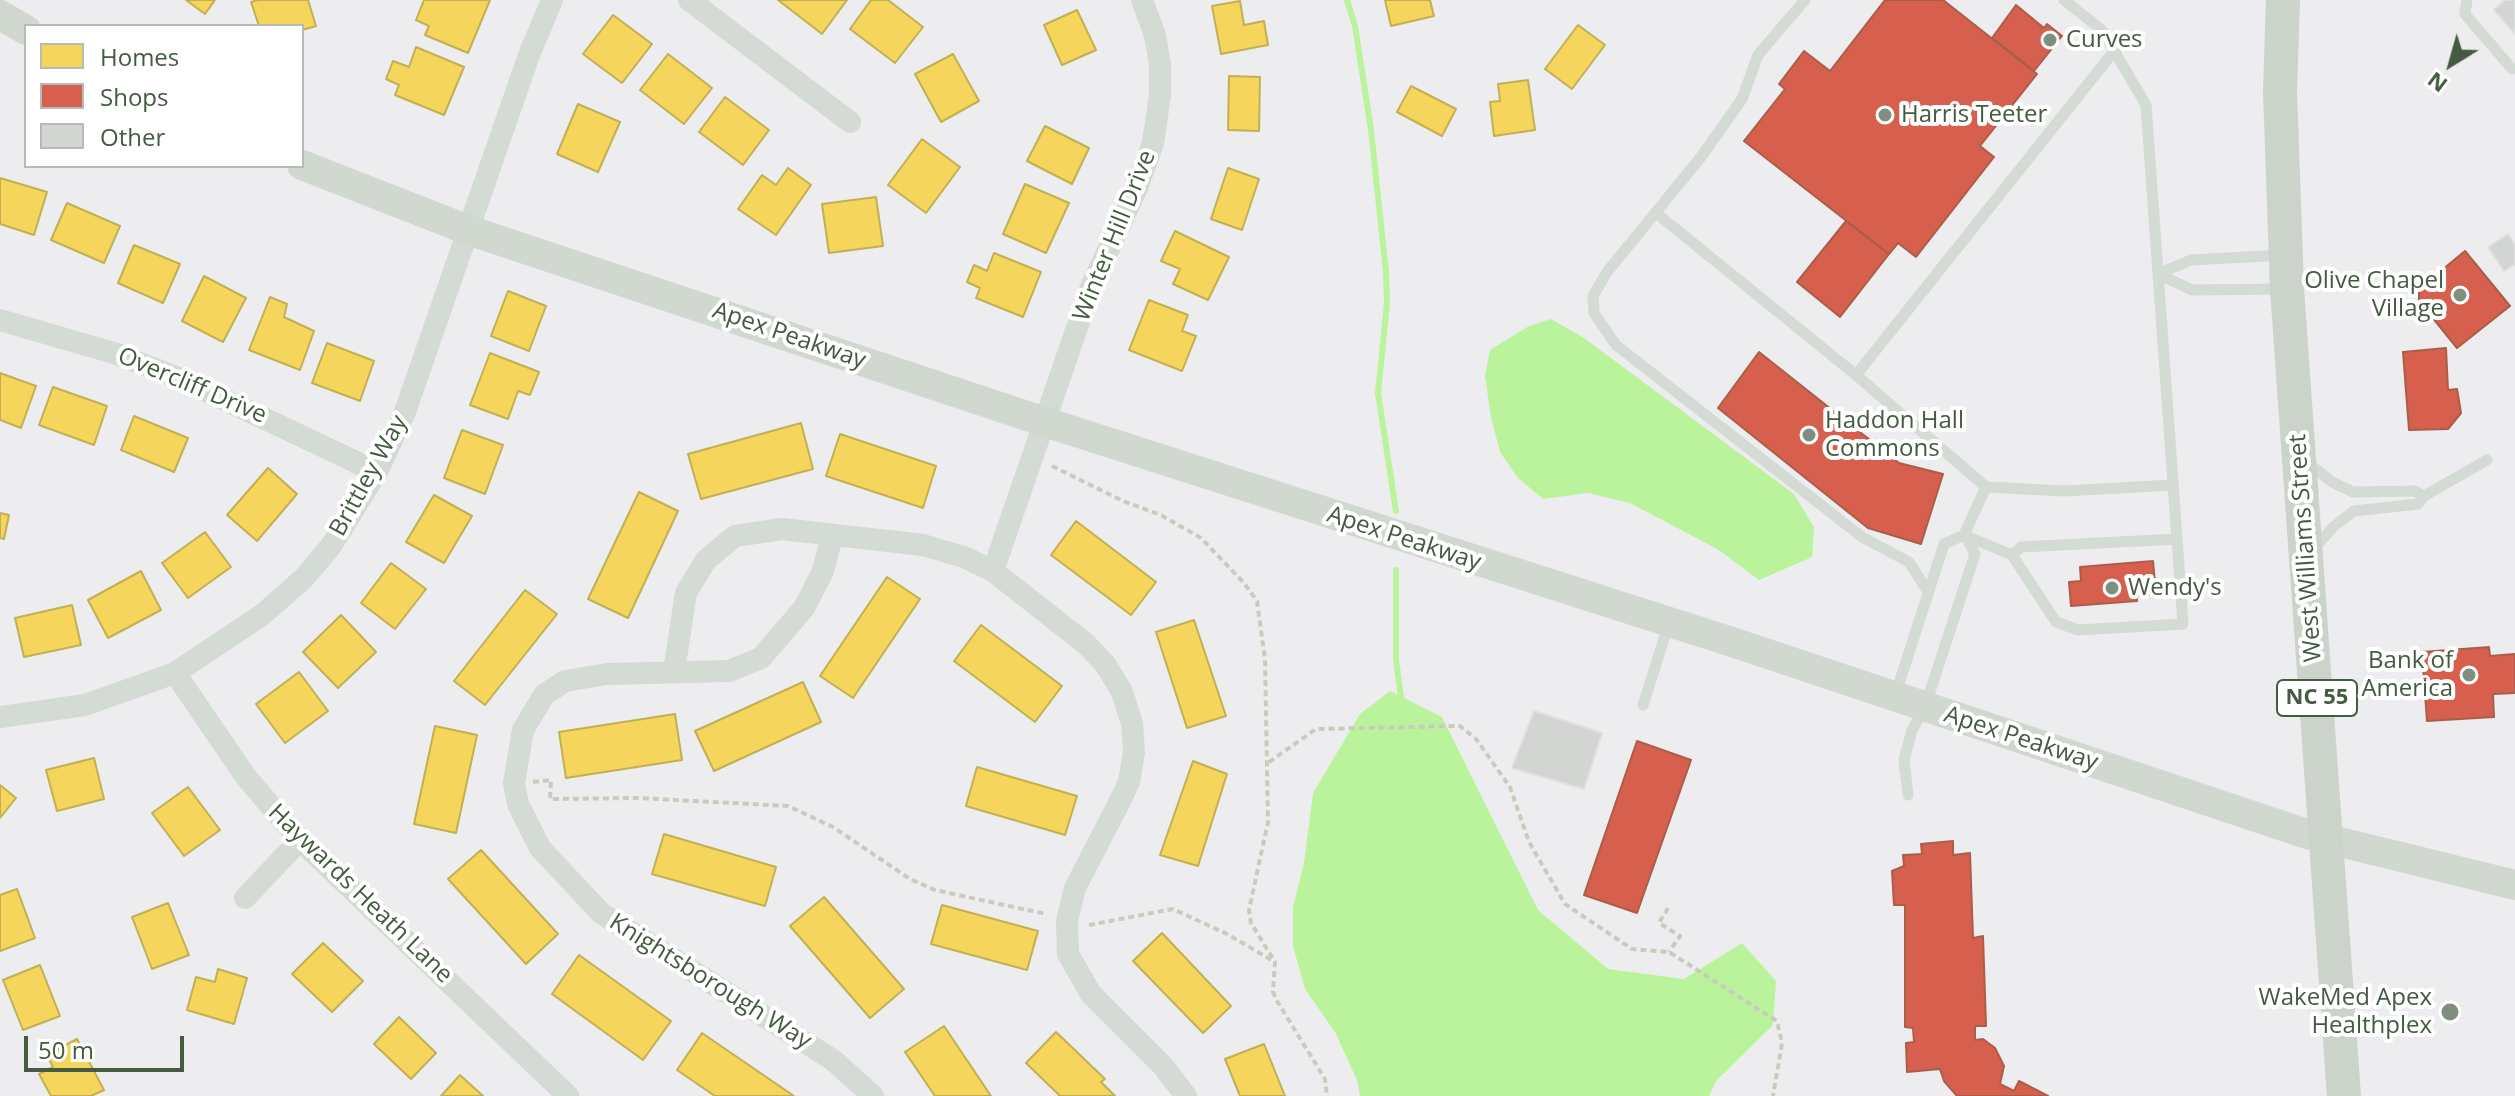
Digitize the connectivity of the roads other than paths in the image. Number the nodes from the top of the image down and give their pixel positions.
1 (552, 0) edge
2 (689, 0) edge
3 (1142, 0) edge
4 (1805, 0) edge
5 (2064, 0) edge
6 (2283, 0) edge
7 (2467, 0) edge
8 (0, 15) edge
9 (24, 29) edge
10 (2115, 50) junction
11 (2512, 69) dead end
12 (850, 122) dead end
13 (304, 166) edge
14 (1656, 213) junction
15 (468, 230) junction
16 (2286, 255) junction
17 (2158, 274) junction
18 (2287, 289) junction
19 (0, 320) edge
20 (1856, 375) junction
21 (1045, 422) junction
22 (2299, 456) junction
23 (2487, 460) dead end
24 (377, 472) junction
25 (2173, 485) junction
26 (1986, 487) junction
27 (2424, 496) junction
28 (1964, 535) junction
29 (832, 536) junction
30 (2177, 539) junction
31 (2012, 555) junction
32 (2306, 558) junction
33 (993, 571) junction
34 (1928, 592) junction
35 (1670, 623) junction
36 (674, 671) junction
37 (175, 673) junction
38 (1894, 697) junction
39 (1643, 705) dead end
40 (1925, 707) junction
41 (0, 717) edge
42 (1908, 795) dead end
43 (2326, 838) junction
44 (300, 840) junction
45 (2515, 885) edge
46 (245, 898) dead end
47 (568, 1096) edge
48 (873, 1096) edge
49 (1186, 1096) edge
50 (2344, 1096) edge

1 - 15 street, Brittley Way
2 - 12 street
3 - 21 street, Winter Hill Drive
4 - 14 lane
5 - 10 lane
6 - 16 main road, West Williams Street / NC 55
7 - 11 lane
8 - 9 main road
10 - 17 lane
10 - 20 lane
13 - 15 main road, Apex Peakway
14 - 20 lane
14 - 34 lane
15 - 21 main road, Apex Peakway
15 - 24 street, Brittley Way
16 - 17 lane
16 - 18 main road, West Williams Street / NC 55
17 - 18 lane
17 - 25 lane
18 - 22 main road, West Williams Street / NC 55
19 - 24 street, Overcliff Drive
20 - 26 lane
21 - 33 street, Winter Hill Drive
21 - 35 main road, Apex Peakway
22 - 27 lane
22 - 32 main road, West Williams Street / NC 55
23 - 27 lane
24 - 37 street, Brittley Way
25 - 26 lane
25 - 30 lane
26 - 28 lane
27 - 32 lane
28 - 31 lane
28 - 34 lane
28 - 40 lane
29 - 33 street
29 - 36 street, Knightsborough Way
29 - 36 street
30 - 31 lane
30 - 31 lane
32 - 43 main road, West Williams Street / NC 55
33 - 49 street
34 - 38 lane
35 - 38 main road, Apex Peakway
35 - 39 lane
36 - 48 street, Knightsborough Way
37 - 41 street, Brittley Way
37 - 44 street, Haywards Heath Lane
38 - 40 main road, Apex Peakway
40 - 42 lane
40 - 43 main road, Apex Peakway
43 - 45 main road, Apex Peakway
43 - 50 main road, West Williams Street / NC 55
44 - 46 street
44 - 47 street, Haywards Heath Lane

